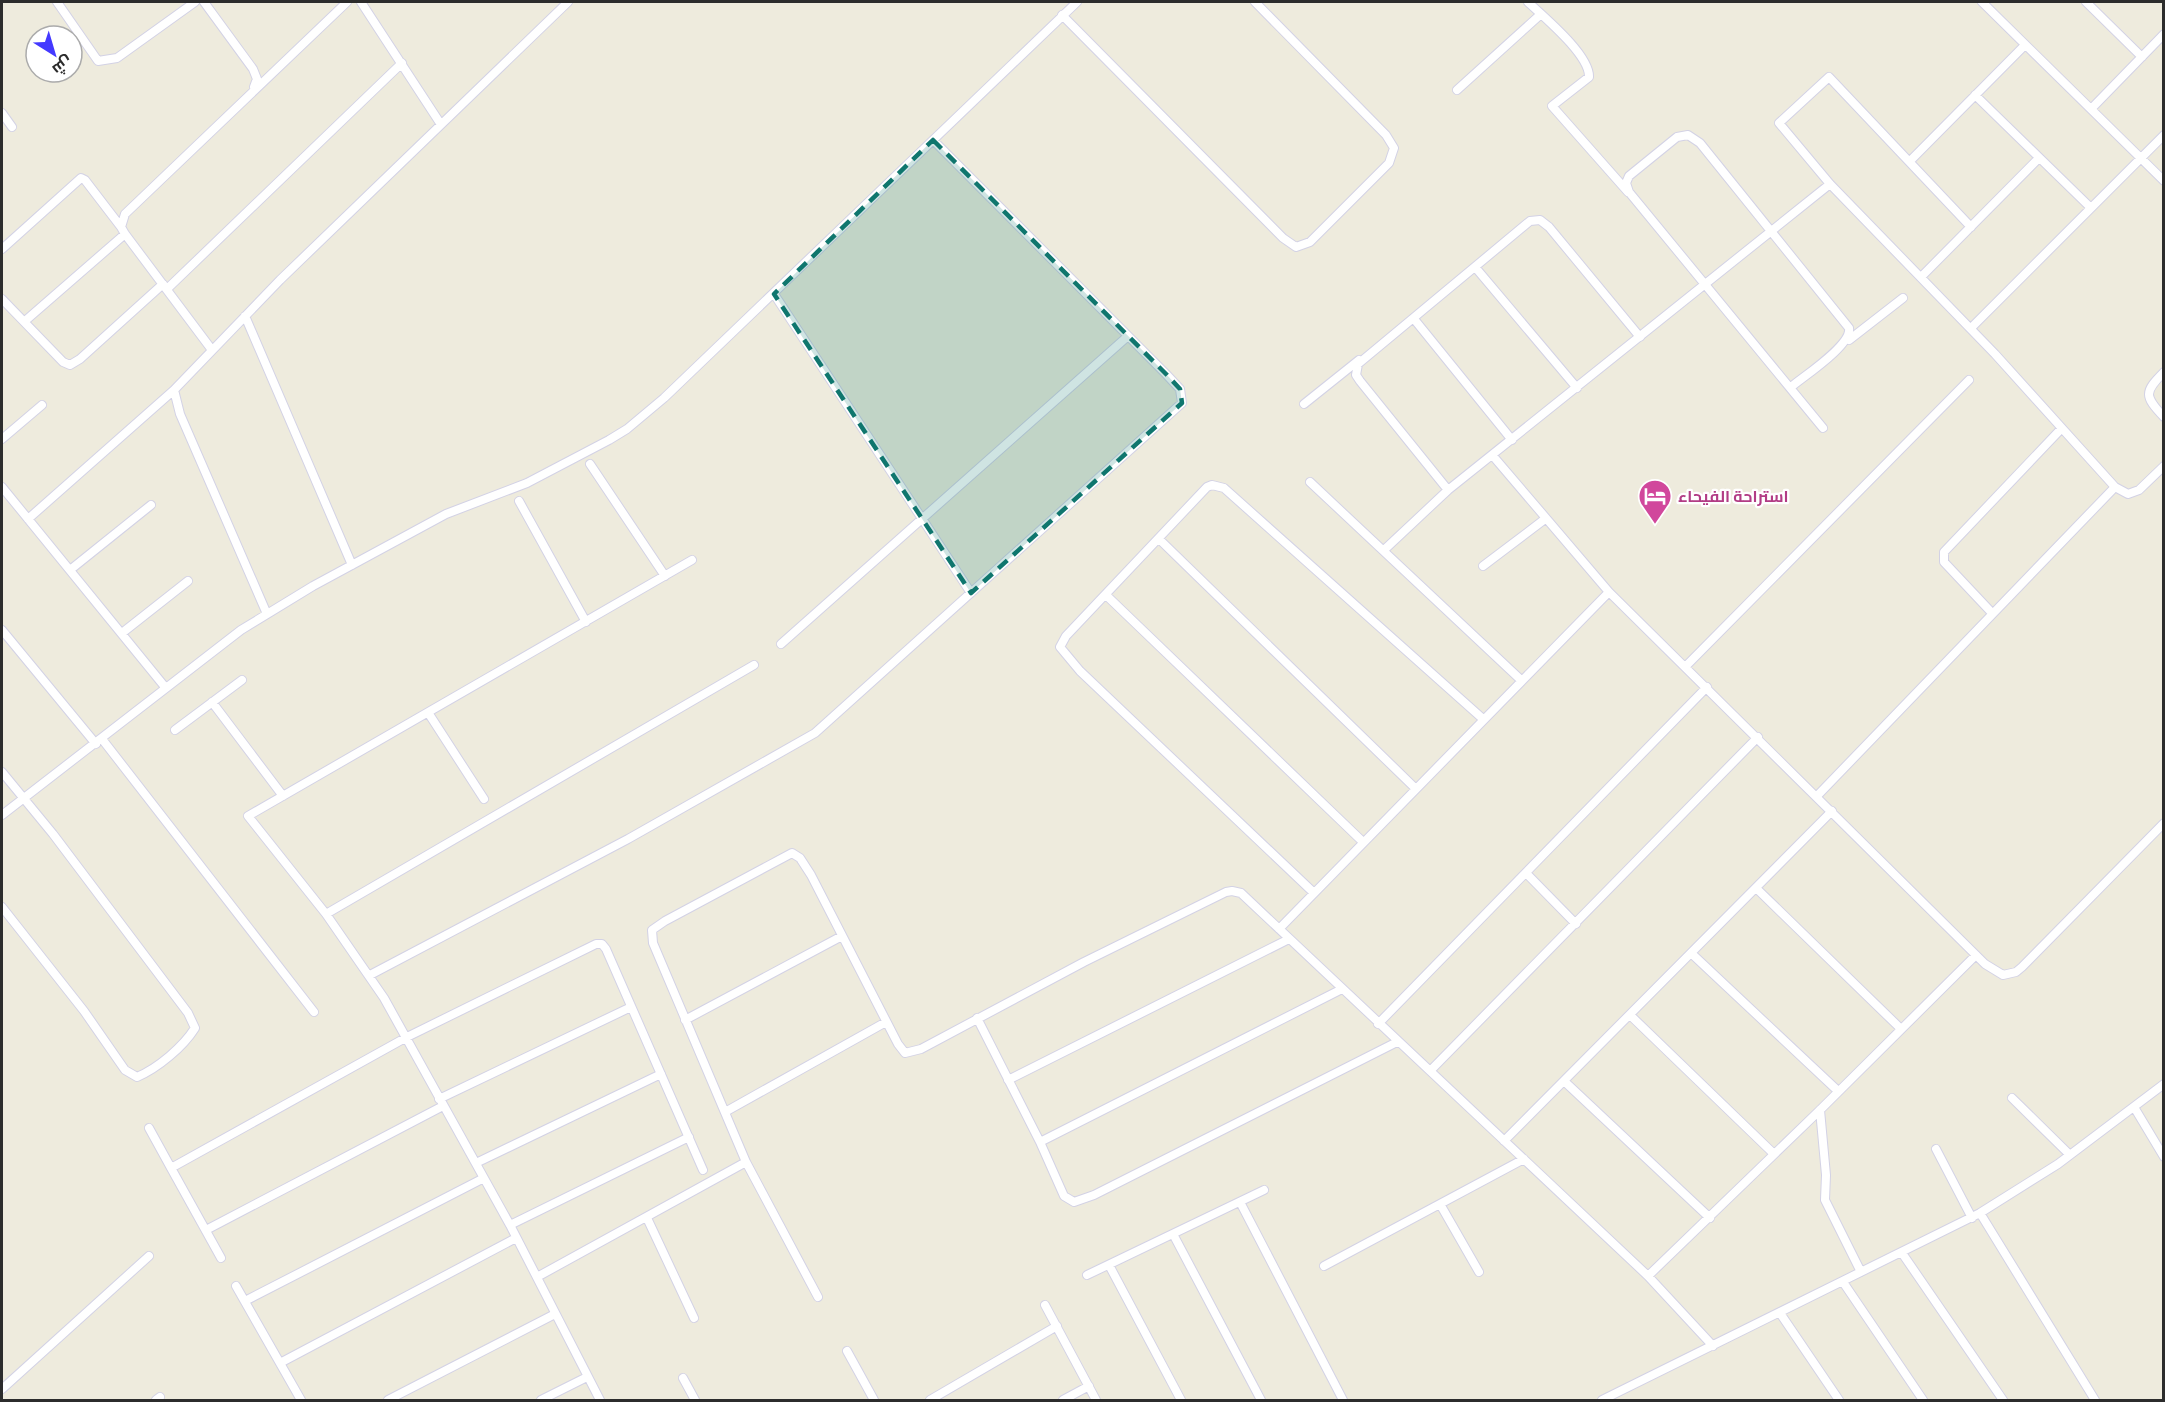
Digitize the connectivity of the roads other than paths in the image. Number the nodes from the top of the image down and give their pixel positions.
1 (57, 2) edge
2 (195, 2) edge
3 (204, 2) edge
4 (347, 2) edge
5 (361, 2) edge
6 (568, 2) edge
7 (1077, 2) edge
8 (1255, 2) edge
9 (1528, 2) edge
10 (1982, 2) edge
11 (2086, 2) edge
12 (1541, 14) junction
13 (1062, 15) junction
14 (2163, 34) edge
15 (2025, 45) junction
16 (2142, 57) junction
17 (402, 63) junction
18 (253, 90) junction
19 (1457, 90) dead end
20 (1975, 95) junction
21 (2091, 109) junction
22 (2, 113) edge
23 (440, 123) junction
24 (12, 127) dead end
25 (2163, 135) edge
26 (933, 140) junction
27 (2039, 158) junction
28 (2141, 158) junction
29 (1910, 161) junction
30 (2163, 181) edge
31 (1830, 184) junction
32 (1635, 199) junction
33 (2091, 208) junction
34 (1971, 227) junction
35 (1772, 230) junction
36 (123, 231) junction
37 (2, 249) edge
38 (1475, 267) junction
39 (1921, 277) junction
40 (1705, 284) junction
41 (165, 286) junction
42 (774, 294) junction
43 (1903, 298) dead end
44 (2, 299) edge
45 (246, 316) junction
46 (1414, 320) junction
47 (25, 321) junction
48 (1971, 328) junction
49 (1128, 336) junction
50 (1640, 336) junction
51 (1844, 344) junction
52 (212, 350) junction
53 (1362, 358) junction
54 (2163, 372) edge
55 (1970, 380) dead end
56 (1791, 387) junction
57 (1577, 388) junction
58 (174, 390) junction
59 (1304, 404) dead end
60 (42, 405) dead end
61 (2163, 417) edge
62 (1823, 428) dead end
63 (2061, 429) junction
64 (2, 439) edge
65 (1512, 440) junction
66 (1493, 456) junction
67 (590, 464) dead end
68 (2163, 466) edge
69 (1310, 482) dead end
70 (2, 487) edge
71 (2115, 487) junction
72 (1449, 490) junction
73 (519, 501) dead end
74 (151, 505) dead end
75 (28, 519) junction
76 (922, 519) junction
77 (1545, 519) junction
78 (1159, 539) junction
79 (1384, 550) junction
80 (692, 560) dead end
81 (351, 565) junction
82 (1483, 566) dead end
83 (70, 570) junction
84 (665, 576) junction
85 (188, 581) dead end
86 (1609, 592) junction
87 (971, 593) junction
88 (1107, 596) junction
89 (267, 614) junction
90 (1992, 614) junction
91 (586, 622) junction
92 (2, 630) edge
93 (122, 633) junction
94 (781, 644) dead end
95 (754, 665) dead end
96 (1686, 666) junction
97 (242, 680) dead end
98 (1521, 680) junction
99 (165, 687) junction
100 (1707, 687) junction
101 (212, 702) junction
102 (429, 714) junction
103 (1483, 719) junction
104 (175, 730) dead end
105 (1758, 737) junction
106 (99, 742) junction
107 (2, 772) edge
108 (1415, 788) junction
109 (283, 796) junction
110 (1817, 796) junction
111 (22, 798) junction
112 (484, 799) dead end
113 (1832, 811) junction
114 (2, 815) edge
115 (2163, 823) edge
116 (1364, 842) junction
117 (1526, 873) junction
118 (1756, 888) junction
119 (1314, 893) junction
120 (2, 907) edge
121 (326, 914) junction
122 (1575, 924) junction
123 (1279, 929) junction
124 (842, 936) junction
125 (1289, 939) junction
126 (1691, 953) junction
127 (1976, 955) junction
128 (370, 975) junction
129 (1342, 989) junction
130 (631, 1007) junction
131 (314, 1012) dead end
132 (1630, 1015) junction
133 (977, 1018) junction
134 (685, 1020) junction
135 (886, 1022) junction
136 (1378, 1024) junction
137 (1900, 1028) junction
138 (407, 1037) junction
139 (1397, 1042) junction
140 (1431, 1070) junction
141 (661, 1074) junction
142 (1008, 1080) junction
143 (1564, 1082) junction
144 (2163, 1084) edge
145 (1838, 1091) junction
146 (2012, 1098) dead end
147 (441, 1102) junction
148 (2134, 1107) junction
149 (1820, 1110) junction
150 (725, 1112) junction
151 (148, 1128) dead end
152 (689, 1137) junction
153 (1504, 1141) junction
154 (1040, 1142) junction
155 (1936, 1149) dead end
156 (1774, 1154) junction
157 (2070, 1155) junction
158 (2163, 1157) edge
159 (1524, 1159) junction
160 (746, 1162) junction
161 (476, 1163) junction
162 (171, 1168) junction
163 (703, 1170) dead end
164 (483, 1178) junction
165 (1264, 1190) dead end
166 (1240, 1202) junction
167 (1440, 1204) junction
168 (1980, 1213) junction
169 (647, 1218) junction
170 (1710, 1218) junction
171 (1972, 1218) junction
172 (510, 1225) junction
173 (206, 1230) junction
174 (1173, 1234) junction
175 (516, 1238) junction
176 (1902, 1253) junction
177 (149, 1256) dead end
178 (221, 1258) dead end
179 (1109, 1265) junction
180 (1324, 1266) dead end
181 (1479, 1272) dead end
182 (1861, 1272) junction
183 (1087, 1275) dead end
184 (1648, 1276) junction
185 (537, 1277) junction
186 (1843, 1282) junction
187 (236, 1286) dead end
188 (818, 1297) dead end
189 (245, 1301) junction
190 (1045, 1305) dead end
191 (1780, 1313) junction
192 (555, 1314) junction
193 (694, 1318) dead end
194 (1057, 1326) junction
195 (1713, 1346) junction
196 (847, 1351) dead end
197 (280, 1363) junction
198 (587, 1377) junction
199 (683, 1378) dead end
200 (1089, 1386) junction
201 (2, 1389) edge
202 (1605, 1400) edge
203 (301, 1401) edge
204 (388, 1401) edge
205 (541, 1401) edge
206 (600, 1401) edge
207 (695, 1401) edge
208 (874, 1401) edge
209 (930, 1401) edge
210 (1063, 1401) edge
211 (1096, 1401) edge
212 (1181, 1401) edge
213 (1261, 1401) edge
214 (1343, 1401) edge
215 (1839, 1401) edge
216 (1923, 1401) edge
217 (2003, 1401) edge
218 (2095, 1401) edge

1 - 2 street
3 - 18 street
4 - 18 street
5 - 17 street
6 - 23 street
7 - 13 street
8 - 13 street
9 - 12 street
10 - 15 street
11 - 16 street
12 - 19 street
12 - 32 street
13 - 26 street
14 - 16 street
15 - 20 street
15 - 21 street
16 - 21 street
17 - 23 street
17 - 41 street
18 - 36 street
20 - 27 street
20 - 29 street
21 - 28 street
22 - 24 street
23 - 45 street
25 - 28 street
26 - 42 street
26 - 49 street
27 - 33 street
27 - 34 street
28 - 30 street
28 - 33 street
29 - 31 street
29 - 34 street
31 - 35 street
31 - 39 street
32 - 35 street
32 - 40 street
33 - 48 street
34 - 39 street
35 - 40 street
35 - 51 street
36 - 37 street
36 - 41 street
36 - 47 street
38 - 46 street
38 - 50 street
38 - 57 street
39 - 48 street
40 - 50 street
40 - 56 street
41 - 47 street
41 - 52 street
42 - 76 street
42 - 81 street
43 - 51 street
44 - 47 street
45 - 52 street
45 - 81 street
46 - 53 street
46 - 65 street
48 - 63 street
49 - 76 street
49 - 87 street
50 - 57 street
51 - 56 street
52 - 58 street
53 - 59 street
53 - 72 street
54 - 61 street
55 - 96 street
56 - 62 street
57 - 65 street
58 - 75 street
58 - 89 street
60 - 64 street
63 - 71 street
63 - 90 street
65 - 66 street
66 - 72 street
66 - 77 street
67 - 84 street
68 - 71 street
69 - 79 street
70 - 75 street
71 - 90 street
72 - 79 street
73 - 91 street
74 - 83 street
75 - 83 street
76 - 87 street
76 - 94 street
77 - 82 street
77 - 86 street
78 - 88 street
78 - 103 street
78 - 108 street
79 - 98 street
80 - 84 street
81 - 89 street
83 - 93 street
84 - 91 street
85 - 93 street
86 - 96 street
86 - 98 street
87 - 128 street
88 - 116 street
88 - 119 street
89 - 99 street
90 - 110 street
91 - 102 street
92 - 106 street
93 - 99 street
95 - 121 street
96 - 100 street
97 - 101 street
98 - 103 street
99 - 106 street
100 - 105 street
100 - 117 street
101 - 104 street
101 - 109 street
102 - 109 street
102 - 112 street
103 - 108 street
105 - 110 street
105 - 122 street
106 - 111 street
106 - 131 street
107 - 111 street
108 - 116 street
109 - 121 street
110 - 113 street
111 - 114 street
111 - 120 street
113 - 118 street
113 - 127 street
115 - 127 street
116 - 119 street
117 - 122 street
117 - 136 street
118 - 126 street
118 - 137 street
119 - 123 street
121 - 128 street
122 - 140 street
123 - 125 street
123 - 133 street
124 - 134 street
124 - 134 street
124 - 135 street
125 - 129 street
125 - 142 street
126 - 132 street
126 - 145 street
127 - 137 street
128 - 138 street
129 - 136 street
129 - 154 street
130 - 138 street
130 - 141 street
130 - 147 street
132 - 143 street
132 - 156 street
133 - 135 street
133 - 142 street
134 - 150 street
135 - 150 street
136 - 139 street
137 - 145 street
138 - 147 street
138 - 162 street
139 - 140 street
139 - 154 street
140 - 153 street
141 - 152 street
141 - 161 street
142 - 154 street
143 - 153 street
143 - 170 street
144 - 148 street
145 - 149 street
146 - 157 street
147 - 161 street
147 - 173 street
148 - 157 street
148 - 158 street
149 - 156 street
149 - 182 street
150 - 160 street
151 - 162 street
152 - 163 street
152 - 172 street
153 - 159 street
155 - 171 street
156 - 170 street
157 - 168 street
159 - 167 street
159 - 184 street
160 - 169 street
160 - 188 street
161 - 164 street
162 - 173 street
164 - 172 street
164 - 189 street
165 - 166 street
166 - 174 street
166 - 214 street
167 - 180 street
167 - 181 street
168 - 171 street
168 - 218 street
169 - 185 street
169 - 193 street
170 - 184 street
171 - 176 street
172 - 175 street
173 - 178 street
174 - 179 street
174 - 213 street
175 - 185 street
175 - 197 street
176 - 182 street
176 - 217 street
177 - 201 street
179 - 183 street
179 - 212 street
182 - 186 street
184 - 195 street
185 - 192 street
186 - 191 street
186 - 216 street
187 - 189 street
189 - 197 street
190 - 194 street
191 - 195 street
191 - 215 street
192 - 198 street
192 - 204 street
194 - 200 street
194 - 209 street
195 - 202 street
196 - 208 street
197 - 203 street
198 - 205 street
198 - 206 street
199 - 207 street
200 - 210 street
200 - 211 street

